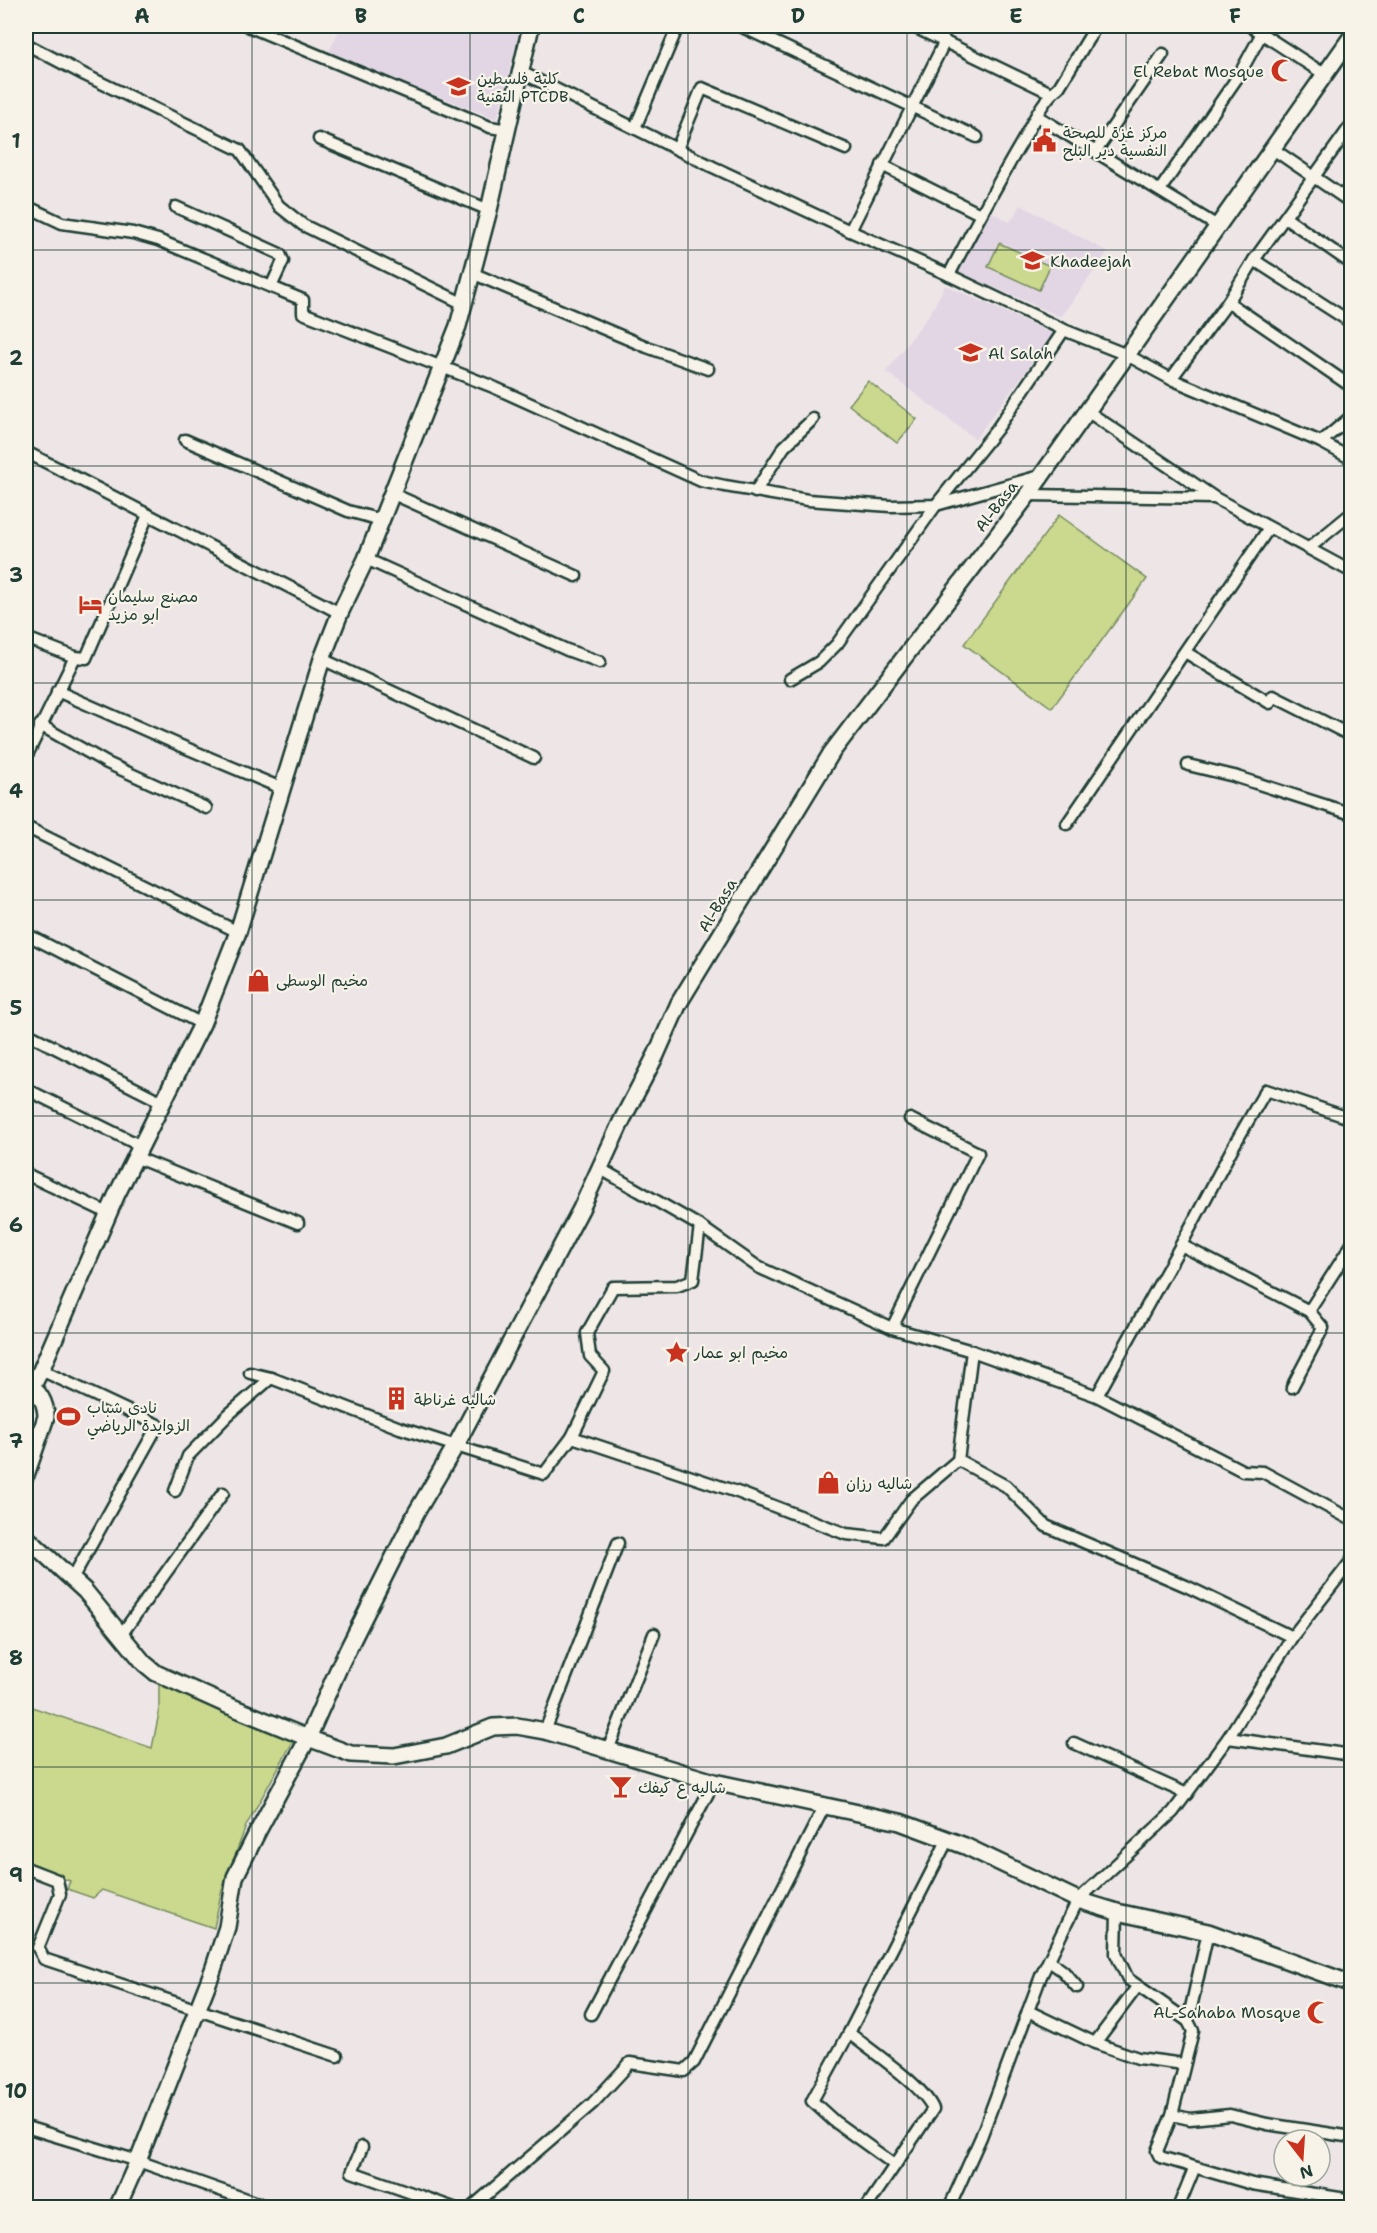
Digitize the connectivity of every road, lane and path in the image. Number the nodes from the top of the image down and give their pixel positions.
1 (248, 26) edge
2 (531, 26) edge
3 (678, 26) edge
4 (740, 26) edge
5 (912, 26) edge
6 (1096, 26) edge
7 (1250, 26) edge
8 (261, 28) edge
9 (1262, 33) junction
10 (1352, 36) edge
11 (945, 41) junction
12 (26, 44) edge
13 (1163, 54) dead end
14 (521, 72) junction
15 (1324, 74) junction
16 (1051, 93) junction
17 (912, 105) junction
18 (1037, 116) junction
19 (635, 128) junction
20 (508, 130) junction
21 (1350, 130) edge
22 (977, 137) dead end
23 (319, 139) dead end
24 (677, 149) junction
25 (846, 149) dead end
26 (1273, 149) junction
27 (1096, 151) junction
28 (882, 165) junction
29 (1314, 177) junction
30 (1160, 190) junction
31 (1352, 204) edge
32 (26, 206) edge
33 (176, 207) dead end
34 (489, 210) junction
35 (980, 214) junction
36 (1286, 218) junction
37 (1219, 226) junction
38 (850, 231) junction
39 (1254, 260) junction
40 (1352, 264) edge
41 (472, 273) junction
42 (950, 275) junction
43 (272, 287) junction
44 (1228, 302) junction
45 (464, 304) junction
46 (1352, 323) edge
47 (1064, 330) junction
48 (1127, 355) junction
49 (442, 369) junction
50 (708, 369) dead end
51 (1171, 380) junction
52 (1352, 387) edge
53 (1087, 411) junction
54 (1352, 416) edge
55 (813, 419) dead end
56 (185, 440) dead end
57 (1321, 442) junction
58 (26, 452) edge
59 (1352, 459) edge
60 (1040, 476) junction
61 (754, 492) junction
62 (391, 493) junction
63 (1028, 495) junction
64 (1215, 498) junction
65 (936, 505) junction
66 (1352, 513) edge
67 (148, 516) junction
68 (381, 520) junction
69 (1269, 528) junction
70 (1309, 548) junction
71 (366, 559) junction
72 (1352, 572) edge
73 (576, 576) dead end
74 (340, 613) junction
75 (26, 638) edge
76 (1185, 652) junction
77 (75, 657) junction
78 (322, 658) junction
79 (600, 662) dead end
80 (790, 679) dead end
81 (57, 691) junction
82 (40, 725) junction
83 (1352, 736) edge
84 (26, 756) edge
85 (534, 758) dead end
86 (1188, 765) dead end
87 (281, 788) junction
88 (206, 808) dead end
89 (1352, 814) edge
90 (1067, 824) dead end
91 (26, 827) edge
92 (238, 932) junction
93 (26, 934) edge
94 (202, 1024) junction
95 (26, 1033) edge
96 (26, 1089) edge
97 (162, 1102) junction
98 (910, 1119) dead end
99 (1352, 1119) edge
100 (138, 1151) junction
101 (599, 1168) junction
102 (26, 1174) edge
103 (108, 1213) junction
104 (298, 1223) dead end
105 (699, 1226) junction
106 (1181, 1245) junction
107 (1352, 1245) edge
108 (1309, 1311) junction
109 (892, 1328) junction
110 (972, 1351) junction
111 (41, 1370) junction
112 (250, 1373) dead end
113 (271, 1378) junction
114 (29, 1385) edge
115 (1292, 1387) dead end
116 (1097, 1396) junction
117 (572, 1437) junction
118 (456, 1445) junction
119 (958, 1460) junction
120 (26, 1475) edge
121 (175, 1491) dead end
122 (223, 1493) dead end
123 (1352, 1520) edge
124 (26, 1537) edge
125 (618, 1543) dead end
126 (1352, 1560) edge
127 (72, 1579) junction
128 (654, 1634) dead end
129 (121, 1635) junction
130 (1292, 1637) junction
131 (545, 1731) junction
132 (308, 1738) junction
133 (1228, 1738) junction
134 (1074, 1743) dead end
135 (608, 1750) junction
136 (1352, 1755) edge
137 (714, 1782) junction
138 (1186, 1794) junction
139 (824, 1807) junction
140 (948, 1839) junction
141 (26, 1868) edge
142 (1078, 1900) junction
143 (1117, 1912) junction
144 (1208, 1932) junction
145 (1050, 1961) junction
146 (1352, 1984) edge
147 (1077, 1987) dead end
148 (1137, 1987) junction
149 (198, 2009) junction
150 (1028, 2011) junction
151 (591, 2014) dead end
152 (1188, 2021) junction
153 (849, 2033) junction
154 (1095, 2043) junction
155 (337, 2056) dead end
156 (1184, 2064) junction
157 (1172, 2115) junction
158 (26, 2127) edge
159 (1352, 2137) edge
160 (362, 2146) dead end
161 (138, 2161) junction
162 (895, 2165) junction
163 (1194, 2169) junction
164 (1352, 2200) edge
165 (117, 2208) edge
166 (271, 2208) edge
167 (454, 2208) edge
168 (471, 2208) edge
169 (866, 2208) edge
170 (949, 2208) edge
171 (1178, 2208) edge

1 - 8 street
2 - 14 street
3 - 19 street
4 - 17 street
5 - 11 street
6 - 16 street
7 - 9 street
8 - 20 street
9 - 15 street
9 - 30 street
10 - 15 street, Al-Basa
11 - 16 street
11 - 17 street
12 - 45 street
13 - 27 street
14 - 19 street
14 - 20 street
15 - 26 street, Al-Basa
16 - 18 street
17 - 22 street
17 - 28 street
18 - 27 street
18 - 35 street
19 - 24 street
20 - 34 street
21 - 29 street
23 - 34 street
24 - 25 street
24 - 38 street
26 - 29 street
26 - 37 street, Al-Basa
27 - 30 street
28 - 35 street
28 - 38 street
29 - 31 street
29 - 36 street
30 - 37 street
32 - 43 street
33 - 43 street
34 - 41 street
35 - 42 street
36 - 39 street
36 - 40 street
37 - 48 street, Al-Basa
38 - 42 street
39 - 44 street
39 - 46 street
41 - 45 street
41 - 50 street
42 - 47 street
43 - 49 street
44 - 51 street
44 - 52 street
45 - 49 street
47 - 48 street
47 - 65 street
48 - 51 street
48 - 53 street, Al-Basa
49 - 61 street
49 - 62 street
51 - 57 street
53 - 60 street, Al-Basa
53 - 64 street
54 - 57 street
55 - 61 street
56 - 68 street
57 - 59 street
58 - 67 street
60 - 63 street, Al-Basa
60 - 65 street
61 - 65 street
62 - 68 street
62 - 73 street
63 - 64 street
63 - 101 street, Al-Basa
64 - 69 street
65 - 80 street
66 - 70 street
67 - 74 street
67 - 77 street
68 - 71 street
69 - 70 street
69 - 76 street
70 - 72 street
71 - 74 street
71 - 79 street
74 - 78 street
75 - 77 street
76 - 83 street
76 - 90 street
77 - 81 street
78 - 85 street
78 - 87 street
81 - 82 street
81 - 87 street
82 - 84 street
82 - 88 street
86 - 89 street
87 - 92 street
91 - 92 street
92 - 94 street
93 - 94 street
94 - 97 street
95 - 97 street
96 - 100 street
97 - 100 street
98 - 109 street
99 - 106 street
100 - 103 street
100 - 104 street
101 - 105 street
101 - 118 street, Al-Basa
102 - 103 street
103 - 111 street
105 - 109 street
105 - 117 street
106 - 108 street
106 - 116 street
107 - 108 street
108 - 115 street
109 - 110 street
110 - 116 street
110 - 119 street
111 - 114 street
111 - 127 street
112 - 113 street
113 - 118 street
113 - 121 street
114 - 120 street
116 - 123 street
117 - 118 street
117 - 119 street
118 - 132 street, Al-Basa
119 - 130 street
122 - 129 street
124 - 127 street
125 - 131 street
126 - 130 street
127 - 129 street
128 - 135 street
129 - 132 street
130 - 133 street
131 - 132 street
131 - 135 street
132 - 149 street, Al-Basa
133 - 136 street
133 - 138 street
134 - 138 street
135 - 137 street
137 - 139 street
137 - 151 street
138 - 142 street
139 - 140 street
139 - 168 street
140 - 142 street
140 - 153 street
141 - 149 street
142 - 143 street
142 - 145 street
143 - 144 street
143 - 148 street
144 - 146 street
144 - 152 street
145 - 147 street
145 - 150 street
148 - 152 street
148 - 154 street
149 - 155 street
149 - 161 street, Al-Basa
150 - 154 street
150 - 170 street
152 - 156 street
153 - 162 street
153 - 162 street
154 - 156 street
156 - 157 street
157 - 159 street
157 - 163 street
158 - 161 street
160 - 167 street
161 - 165 street, Al-Basa
161 - 166 street
162 - 169 street
163 - 164 street
163 - 171 street

